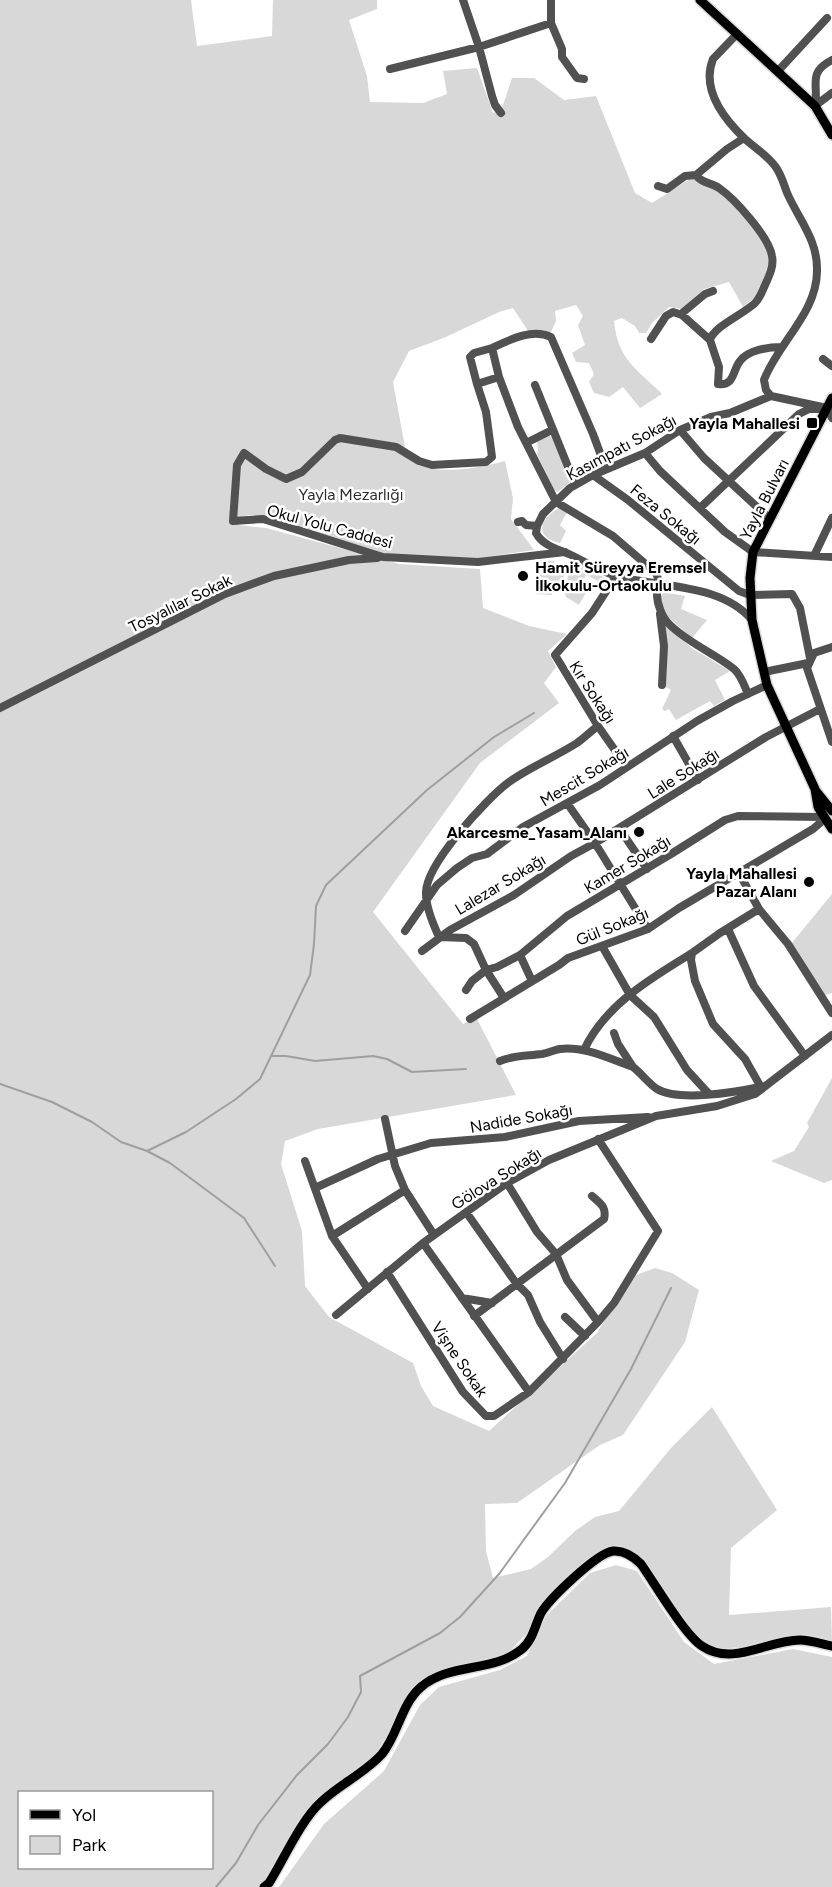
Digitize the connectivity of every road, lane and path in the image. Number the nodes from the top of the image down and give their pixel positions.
1 (464, 0) edge
2 (551, 0) edge
3 (699, 0) edge
4 (827, 18) dead end
5 (551, 23) junction
6 (737, 34) junction
7 (479, 47) junction
8 (832, 60) edge
9 (390, 69) dead end
10 (778, 71) junction
11 (584, 79) dead end
12 (832, 93) edge
13 (815, 106) junction
14 (501, 113) dead end
15 (832, 135) edge
16 (744, 138) junction
17 (696, 175) junction
18 (658, 186) dead end
19 (713, 291) dead end
20 (681, 314) junction
21 (651, 339) dead end
22 (710, 340) junction
23 (492, 348) junction
24 (781, 348) junction
25 (823, 359) dead end
26 (832, 366) edge
27 (499, 377) junction
28 (477, 384) junction
29 (535, 385) dead end
30 (771, 396) junction
31 (832, 398) edge
32 (829, 407) edge
33 (832, 418) edge
34 (552, 430) junction
35 (680, 430) junction
36 (526, 443) junction
37 (645, 453) junction
38 (606, 469) junction
39 (593, 475) junction
40 (727, 480) junction
41 (575, 484) junction
42 (556, 502) junction
43 (700, 508) junction
44 (832, 518) edge
45 (770, 519) junction
46 (518, 522) dead end
47 (537, 526) junction
48 (565, 552) junction
49 (753, 552) junction
50 (814, 556) junction
51 (383, 557) junction
52 (832, 557) edge
53 (616, 576) junction
54 (658, 584) junction
55 (750, 595) junction
56 (659, 607) junction
57 (752, 620) junction
58 (832, 647) edge
59 (809, 661) junction
60 (764, 672) junction
61 (662, 685) dead end
62 (767, 686) junction
63 (747, 694) junction
64 (0, 708) edge
65 (820, 709) junction
66 (598, 726) junction
67 (785, 726) junction
68 (673, 736) junction
69 (832, 741) edge
70 (626, 766) junction
71 (698, 780) junction
72 (815, 789) junction
73 (567, 803) junction
74 (832, 811) edge
75 (823, 817) junction
76 (619, 828) junction
77 (832, 829) edge
78 (595, 843) junction
79 (647, 869) junction
80 (740, 873) junction
81 (621, 884) junction
82 (427, 900) junction
83 (759, 909) junction
84 (648, 929) junction
85 (728, 929) junction
86 (405, 931) dead end
87 (439, 937) junction
88 (602, 946) junction
89 (422, 951) dead end
90 (692, 953) junction
91 (520, 955) junction
92 (486, 970) junction
93 (532, 981) junction
94 (466, 990) dead end
95 (630, 995) junction
96 (504, 998) junction
97 (832, 1013) edge
98 (470, 1019) dead end
99 (614, 1034) dead end
100 (832, 1035) edge
101 (584, 1050) junction
102 (805, 1056) junction
103 (500, 1061) dead end
104 (633, 1066) junction
105 (761, 1088) junction
106 (709, 1094) junction
107 (656, 1116) junction
108 (385, 1119) dead end
109 (598, 1139) junction
110 (393, 1153) junction
111 (305, 1161) dead end
112 (507, 1183) junction
113 (315, 1188) junction
114 (405, 1190) junction
115 (592, 1197) dead end
116 (466, 1212) junction
117 (434, 1234) junction
118 (332, 1236) junction
119 (423, 1243) junction
120 (556, 1254) junction
121 (387, 1272) junction
122 (516, 1283) junction
123 (368, 1289) junction
124 (462, 1298) junction
125 (492, 1303) junction
126 (336, 1315) dead end
127 (474, 1316) junction
128 (565, 1317) dead end
129 (598, 1322) junction
130 (585, 1336) junction
131 (563, 1359) junction
132 (529, 1392) junction
133 (832, 1646) edge
134 (264, 1887) edge

1 - 7 street
2 - 5 street
3 - 6 main road
4 - 10 street
5 - 7 street
5 - 11 street
6 - 10 main road
6 - 16 street
7 - 9 street
7 - 14 street
8 - 13 street
10 - 13 main road
12 - 13 street
13 - 15 main road
16 - 17 street
16 - 24 street
17 - 18 street
17 - 22 street
19 - 20 street
20 - 21 street
20 - 22 street
22 - 24 street
23 - 27 street
23 - 28 street
23 - 38 street
24 - 30 street
25 - 26 street
27 - 28 street
27 - 36 street
28 - 51 street, Okul Yolu Caddesi
29 - 34 street
30 - 32 street
30 - 35 street, Kasımpatı Sokağı
31 - 32 main road, Yayla Bulvarı
32 - 33 street
32 - 40 street
32 - 45 main road, Yayla Bulvarı
34 - 36 street
34 - 41 street
35 - 37 street, Kasımpatı Sokağı
35 - 40 street
36 - 42 street
37 - 38 street, Kasımpatı Sokağı
37 - 43 street
38 - 39 street, Kasımpatı Sokağı
39 - 41 street, Kasımpatı Sokağı
39 - 55 street, Feza Sokağı
40 - 43 street
40 - 45 street
41 - 42 street, Kasımpatı Sokağı
42 - 47 street, Kasımpatı Sokağı
42 - 54 street
43 - 49 street
44 - 50 street
45 - 49 main road, Yayla Bulvarı
46 - 47 street
47 - 48 street
48 - 51 street, Okul Yolu Caddesi
48 - 53 street
49 - 50 street
49 - 55 main road, Yayla Bulvarı
50 - 52 street
51 - 64 street, Tosyalılar Sokak
53 - 54 street
53 - 66 street, Kır Sokağı
54 - 56 street
54 - 57 street
55 - 57 main road, Yayla Bulvarı
55 - 59 street
56 - 61 street
56 - 63 street
57 - 60 main road, Yayla Bulvarı
58 - 59 street
59 - 60 street
59 - 65 street
60 - 62 main road, Yayla Bulvarı
62 - 63 street, Mescit Sokağı
62 - 67 main road, Yayla Bulvarı
63 - 68 street, Mescit Sokağı
65 - 67 street, Lale Sokağı
65 - 69 street
66 - 70 street, Kır Sokağı
66 - 82 street
67 - 71 street, Lale Sokağı
67 - 72 main road, Yayla Bulvarı
68 - 70 street, Mescit Sokağı
68 - 71 street
70 - 73 street, Mescit Sokağı
71 - 76 street, Lale Sokağı
72 - 74 main road, Yayla Bulvarı
72 - 75 main road, Yayla Bulvarı
73 - 78 street
73 - 82 street, Mescit Sokağı
75 - 77 main road, Yayla Bulvarı
75 - 79 street, Kamer Sokağı
75 - 80 street, Gül Sokağı
76 - 78 street, Lale Sokağı
76 - 79 street
78 - 81 street
78 - 87 street, Lalezar Sokağı
79 - 81 street, Kamer Sokağı
80 - 83 street
80 - 84 street, Gül Sokağı
81 - 84 street
81 - 91 street, Kamer Sokağı
82 - 86 street, Mescit Sokağı
82 - 87 street
83 - 85 street
83 - 97 street
84 - 88 street, Gül Sokağı
85 - 90 street
85 - 102 street
87 - 89 street, Lalezar Sokağı
87 - 92 street
88 - 93 street, Gül Sokağı
88 - 95 street
90 - 95 street
90 - 105 street
91 - 92 street, Kamer Sokağı
91 - 93 street
92 - 94 street, Kamer Sokağı
92 - 96 street
93 - 96 street, Gül Sokağı
95 - 101 street
95 - 106 street
96 - 98 street, Gül Sokağı
99 - 104 street
100 - 102 street
101 - 103 street
101 - 104 street
102 - 105 street
104 - 106 street
105 - 106 street
105 - 107 street, Gölova Sokağı
107 - 109 street, Gölova Sokağı
107 - 110 street, Nadide Sokağı
108 - 110 street
109 - 112 street, Gölova Sokağı
109 - 129 street
110 - 113 street, Nadide Sokağı
110 - 114 street
111 - 113 street
112 - 116 street, Gölova Sokağı
112 - 120 street
113 - 118 street
114 - 117 street
114 - 118 street
115 - 120 street
116 - 117 street, Gölova Sokağı
116 - 122 street
117 - 119 street, Gölova Sokağı
118 - 123 street
119 - 121 street, Gölova Sokağı
119 - 124 street
120 - 122 street
120 - 129 street
121 - 123 street, Gölova Sokağı
121 - 132 street, Vişne Sokak
122 - 125 street
122 - 131 street
123 - 126 street, Gölova Sokağı
124 - 125 street
124 - 127 street
125 - 127 street
127 - 132 street
128 - 130 street
129 - 130 street
130 - 131 street
131 - 132 street
133 - 134 main road

